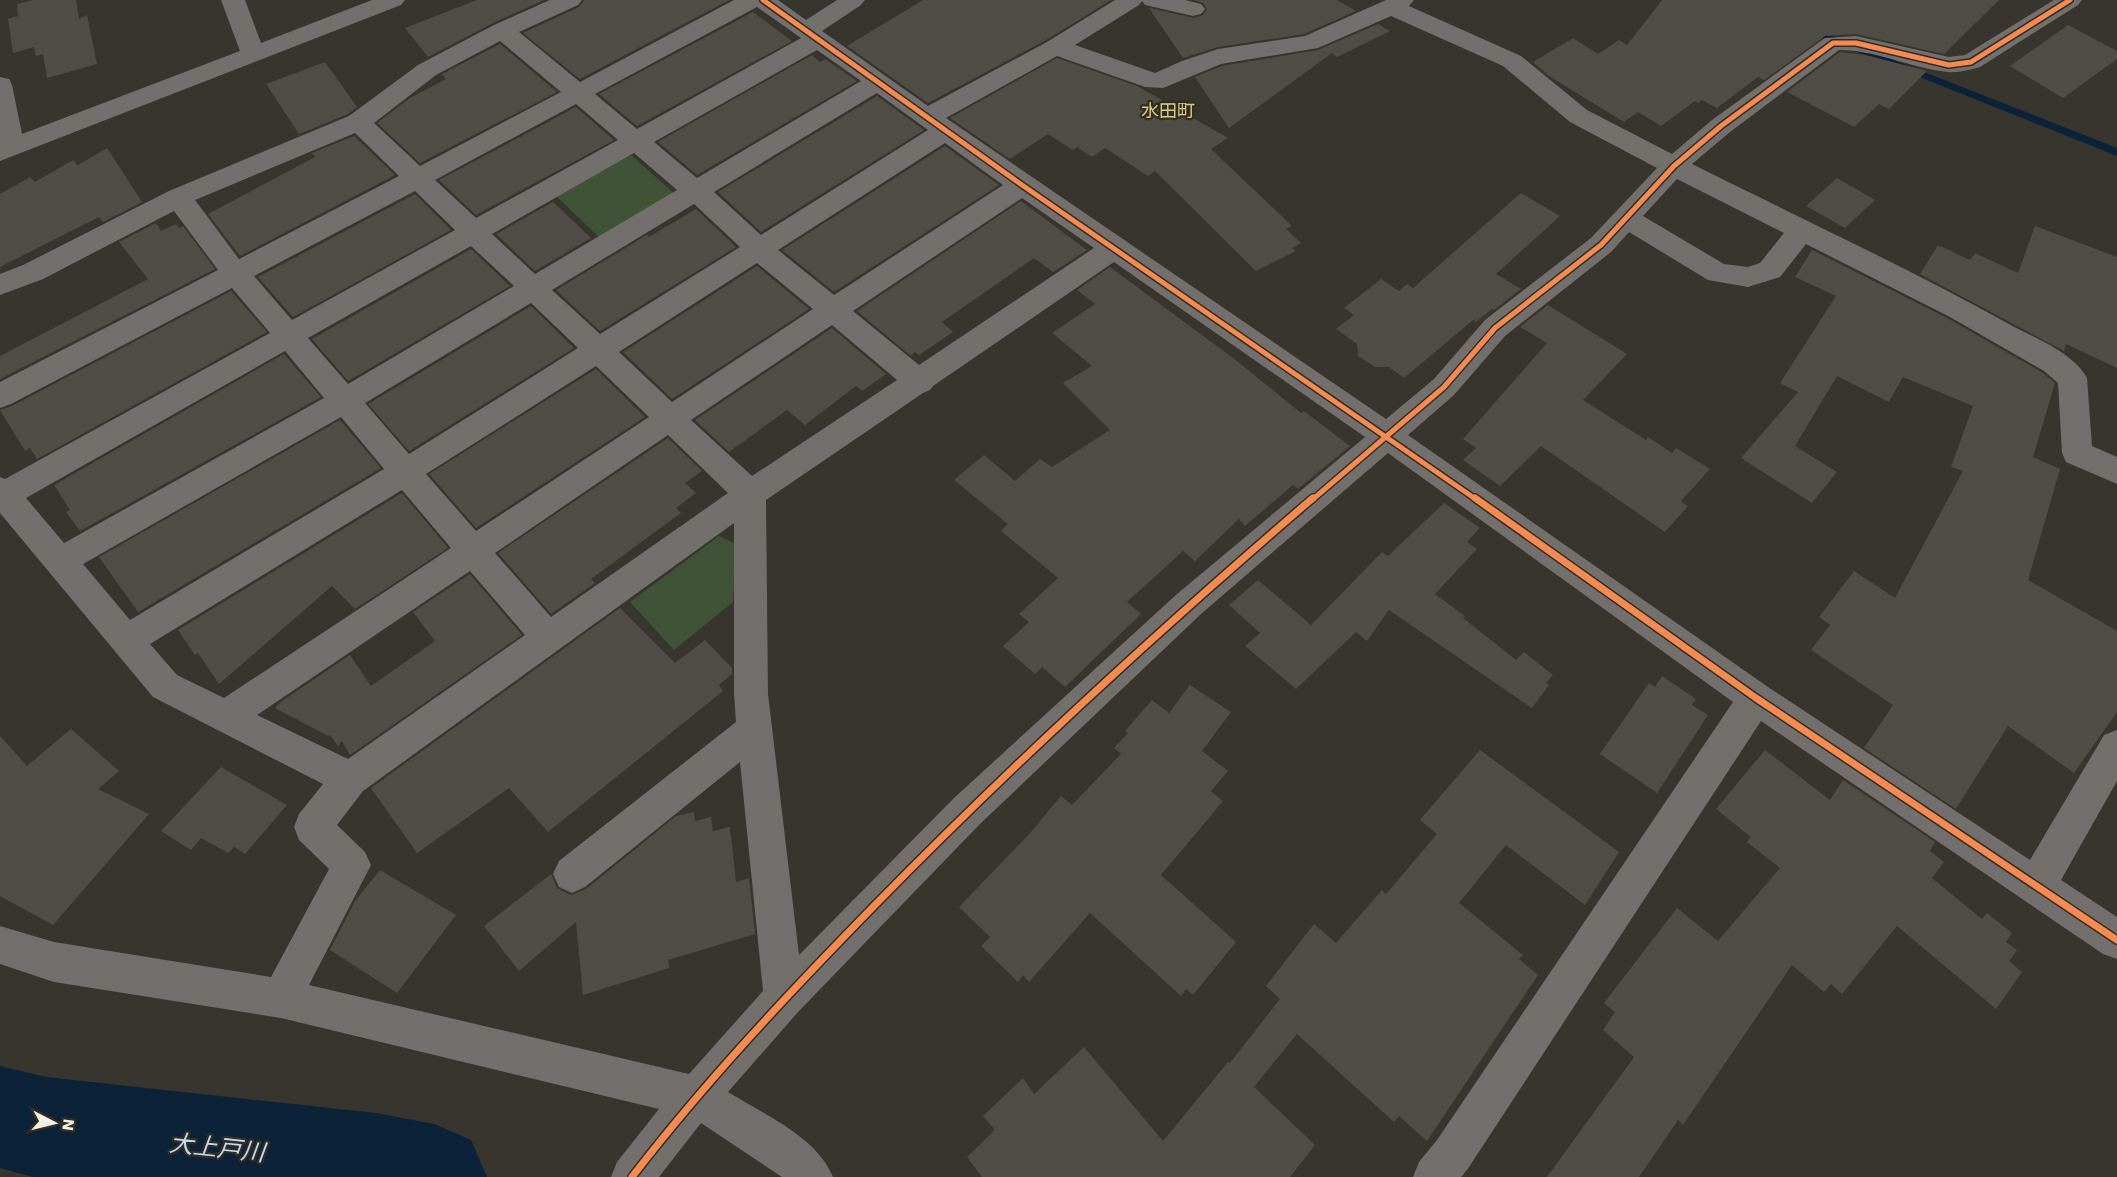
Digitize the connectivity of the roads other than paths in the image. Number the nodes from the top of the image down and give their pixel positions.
1 (233, 0) edge
2 (393, 0) edge
3 (570, 0) edge
4 (752, 0) edge
5 (763, 0) edge
6 (853, 0) edge
7 (1131, 0) edge
8 (1153, 0) edge
9 (2070, 0) edge
10 (1396, 4) edge
11 (1193, 9) dead end
12 (502, 30) junction
13 (812, 34) junction
14 (1054, 47) junction
15 (253, 54) junction
16 (876, 83) junction
17 (0, 85) edge
18 (577, 93) junction
19 (358, 122) junction
20 (938, 124) junction
21 (634, 141) junction
22 (6, 150) edge
23 (1674, 166) junction
24 (418, 178) junction
25 (1022, 185) junction
26 (697, 192) junction
27 (177, 196) junction
28 (1626, 218) junction
29 (473, 231) junction
30 (1801, 231) junction
31 (759, 249) junction
32 (1113, 249) junction
33 (236, 273) junction
34 (0, 285) edge
35 (533, 288) junction
36 (832, 309) junction
37 (289, 334) junction
38 (598, 350) junction
39 (920, 382) junction
40 (0, 396) edge
41 (346, 400) junction
42 (672, 420) junction
43 (1387, 436) junction
44 (2117, 471) edge
45 (405, 472) junction
46 (2, 493) edge
47 (750, 494) junction
48 (473, 553) junction
49 (60, 561) junction
50 (548, 638) junction
51 (127, 640) junction
52 (1756, 698) junction
53 (226, 716) junction
54 (755, 729) junction
55 (2117, 747) edge
56 (350, 779) junction
57 (572, 874) dead end
58 (2037, 885) junction
59 (2117, 940) edge
60 (0, 945) edge
61 (281, 998) junction
62 (784, 998) junction
63 (684, 1112) junction
64 (632, 1177) edge
65 (812, 1177) edge
66 (1434, 1177) edge

1 - 15 street
2 - 15 street
3 - 12 street
4 - 18 street
5 - 13 street
6 - 13 street
7 - 14 street
8 - 11 street
9 - 23 street
10 - 14 street
10 - 23 street
12 - 18 street
12 - 19 street
13 - 16 street
13 - 21 street
14 - 20 street
15 - 22 street
16 - 20 street
16 - 26 street
17 - 22 street
18 - 21 street
18 - 24 street
19 - 24 street
19 - 27 street
20 - 25 street
20 - 31 street
21 - 26 street
21 - 29 street
23 - 28 street
23 - 30 street
24 - 29 street
24 - 33 street
25 - 32 street
25 - 36 street
26 - 31 street
26 - 35 street
27 - 33 street
27 - 34 street
28 - 30 street
28 - 43 street
29 - 35 street
29 - 37 street
30 - 44 street
31 - 36 street
31 - 38 street
32 - 39 street
32 - 43 street
33 - 37 street
33 - 40 street
35 - 38 street
35 - 41 street
36 - 39 street
36 - 42 street
37 - 41 street
37 - 46 street
38 - 42 street
38 - 45 street
39 - 47 street
41 - 45 street
41 - 49 street
42 - 47 street
42 - 48 street
43 - 52 street
43 - 62 street
45 - 48 street
45 - 51 street
46 - 49 street
47 - 50 street
47 - 54 street
48 - 50 street
48 - 53 street
49 - 51 street
50 - 56 street
51 - 53 street
52 - 58 street
52 - 66 street
53 - 56 street
54 - 57 street
54 - 62 street
55 - 58 street
56 - 61 street
58 - 59 street
60 - 61 street
61 - 63 street
62 - 63 street
63 - 64 street
63 - 65 street

